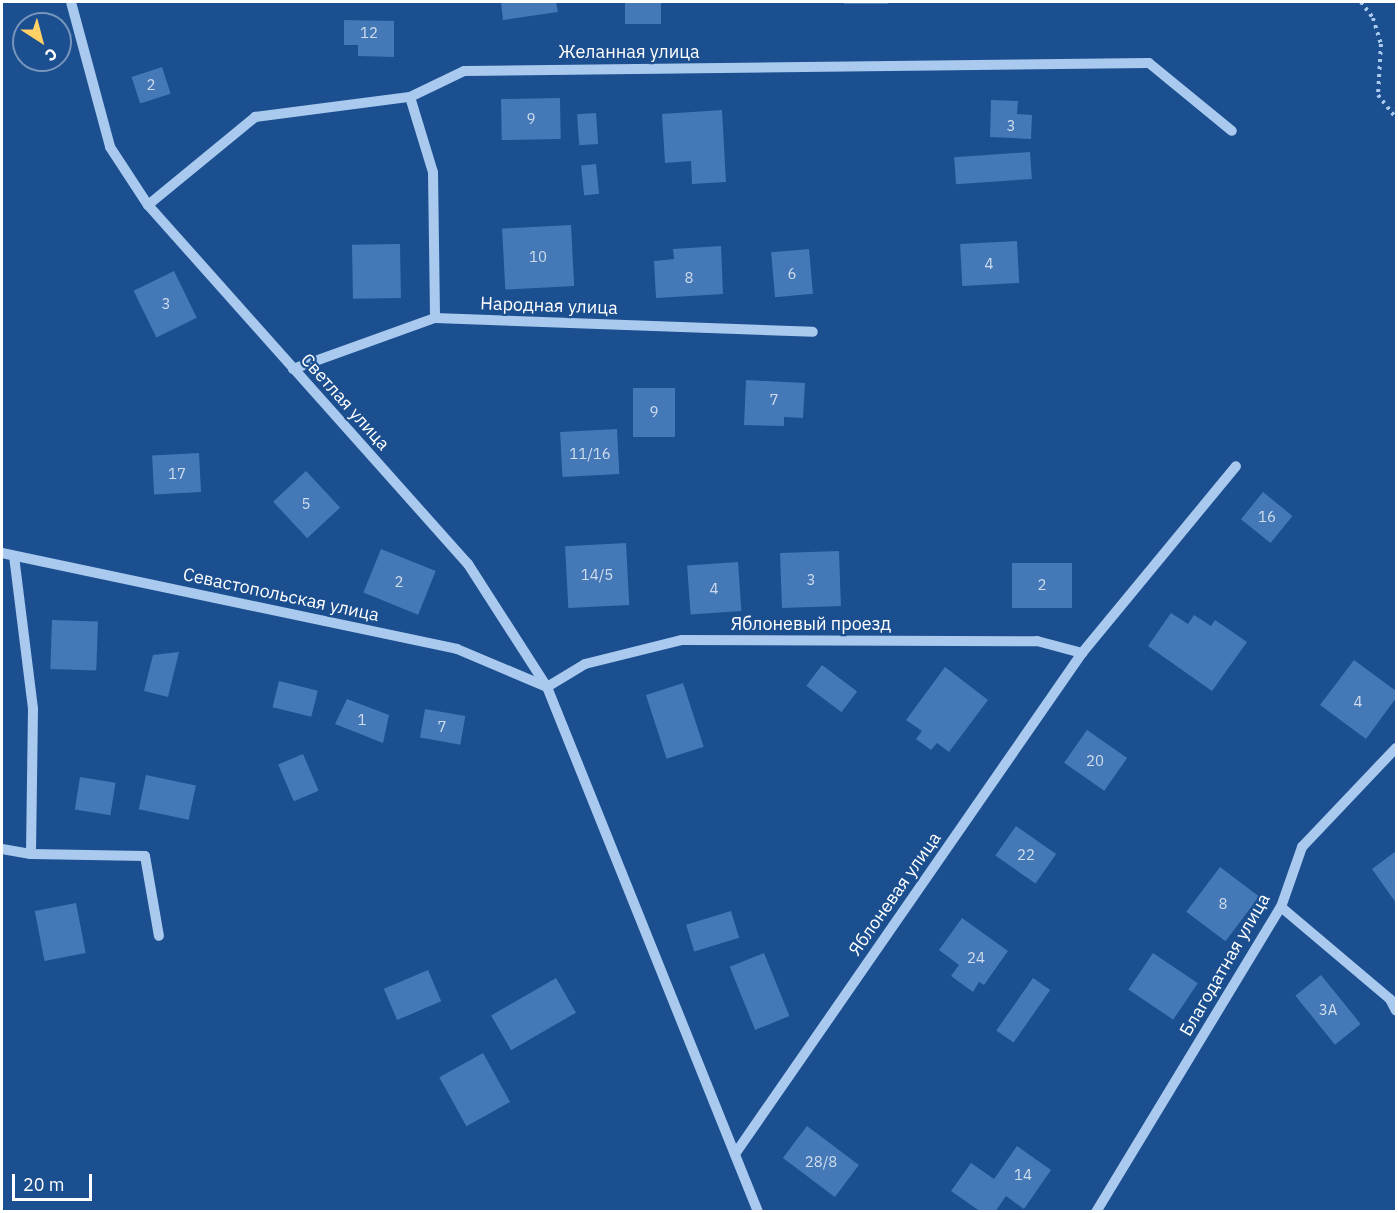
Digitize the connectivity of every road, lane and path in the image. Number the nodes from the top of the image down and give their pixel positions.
1 (71, 2) edge
2 (1361, 2) edge
3 (410, 97) junction
4 (1396, 118) edge
5 (1233, 131) dead end
6 (148, 206) junction
7 (435, 318) junction
8 (813, 332) dead end
9 (293, 369) junction
10 (1236, 466) dead end
11 (2, 553) edge
12 (14, 556) junction
13 (1082, 653) junction
14 (547, 687) junction
15 (1396, 748) edge
16 (2, 849) edge
17 (31, 854) junction
18 (1281, 907) junction
19 (159, 936) dead end
20 (1396, 1011) edge
21 (735, 1154) junction
22 (758, 1212) edge
23 (1096, 1212) edge

1 - 6 street, Светлая улица
2 - 4 path
3 - 5 street, Желанная улица
3 - 6 street, Желанная улица
3 - 7 street
6 - 9 street, Светлая улица
7 - 8 street, Народная улица
7 - 9 street, Народная улица
9 - 14 street, Светлая улица
10 - 13 street, Яблоневая улица
11 - 12 street, Севастопольская улица
12 - 14 street, Севастопольская улица
12 - 17 street
13 - 14 street, Яблоневый проезд
13 - 21 street, Яблоневая улица
14 - 21 street, Светлая улица
15 - 18 street, Благодатная улица
16 - 17 street
17 - 19 street
18 - 20 street
18 - 23 street, Благодатная улица
21 - 22 street, Светлая улица

